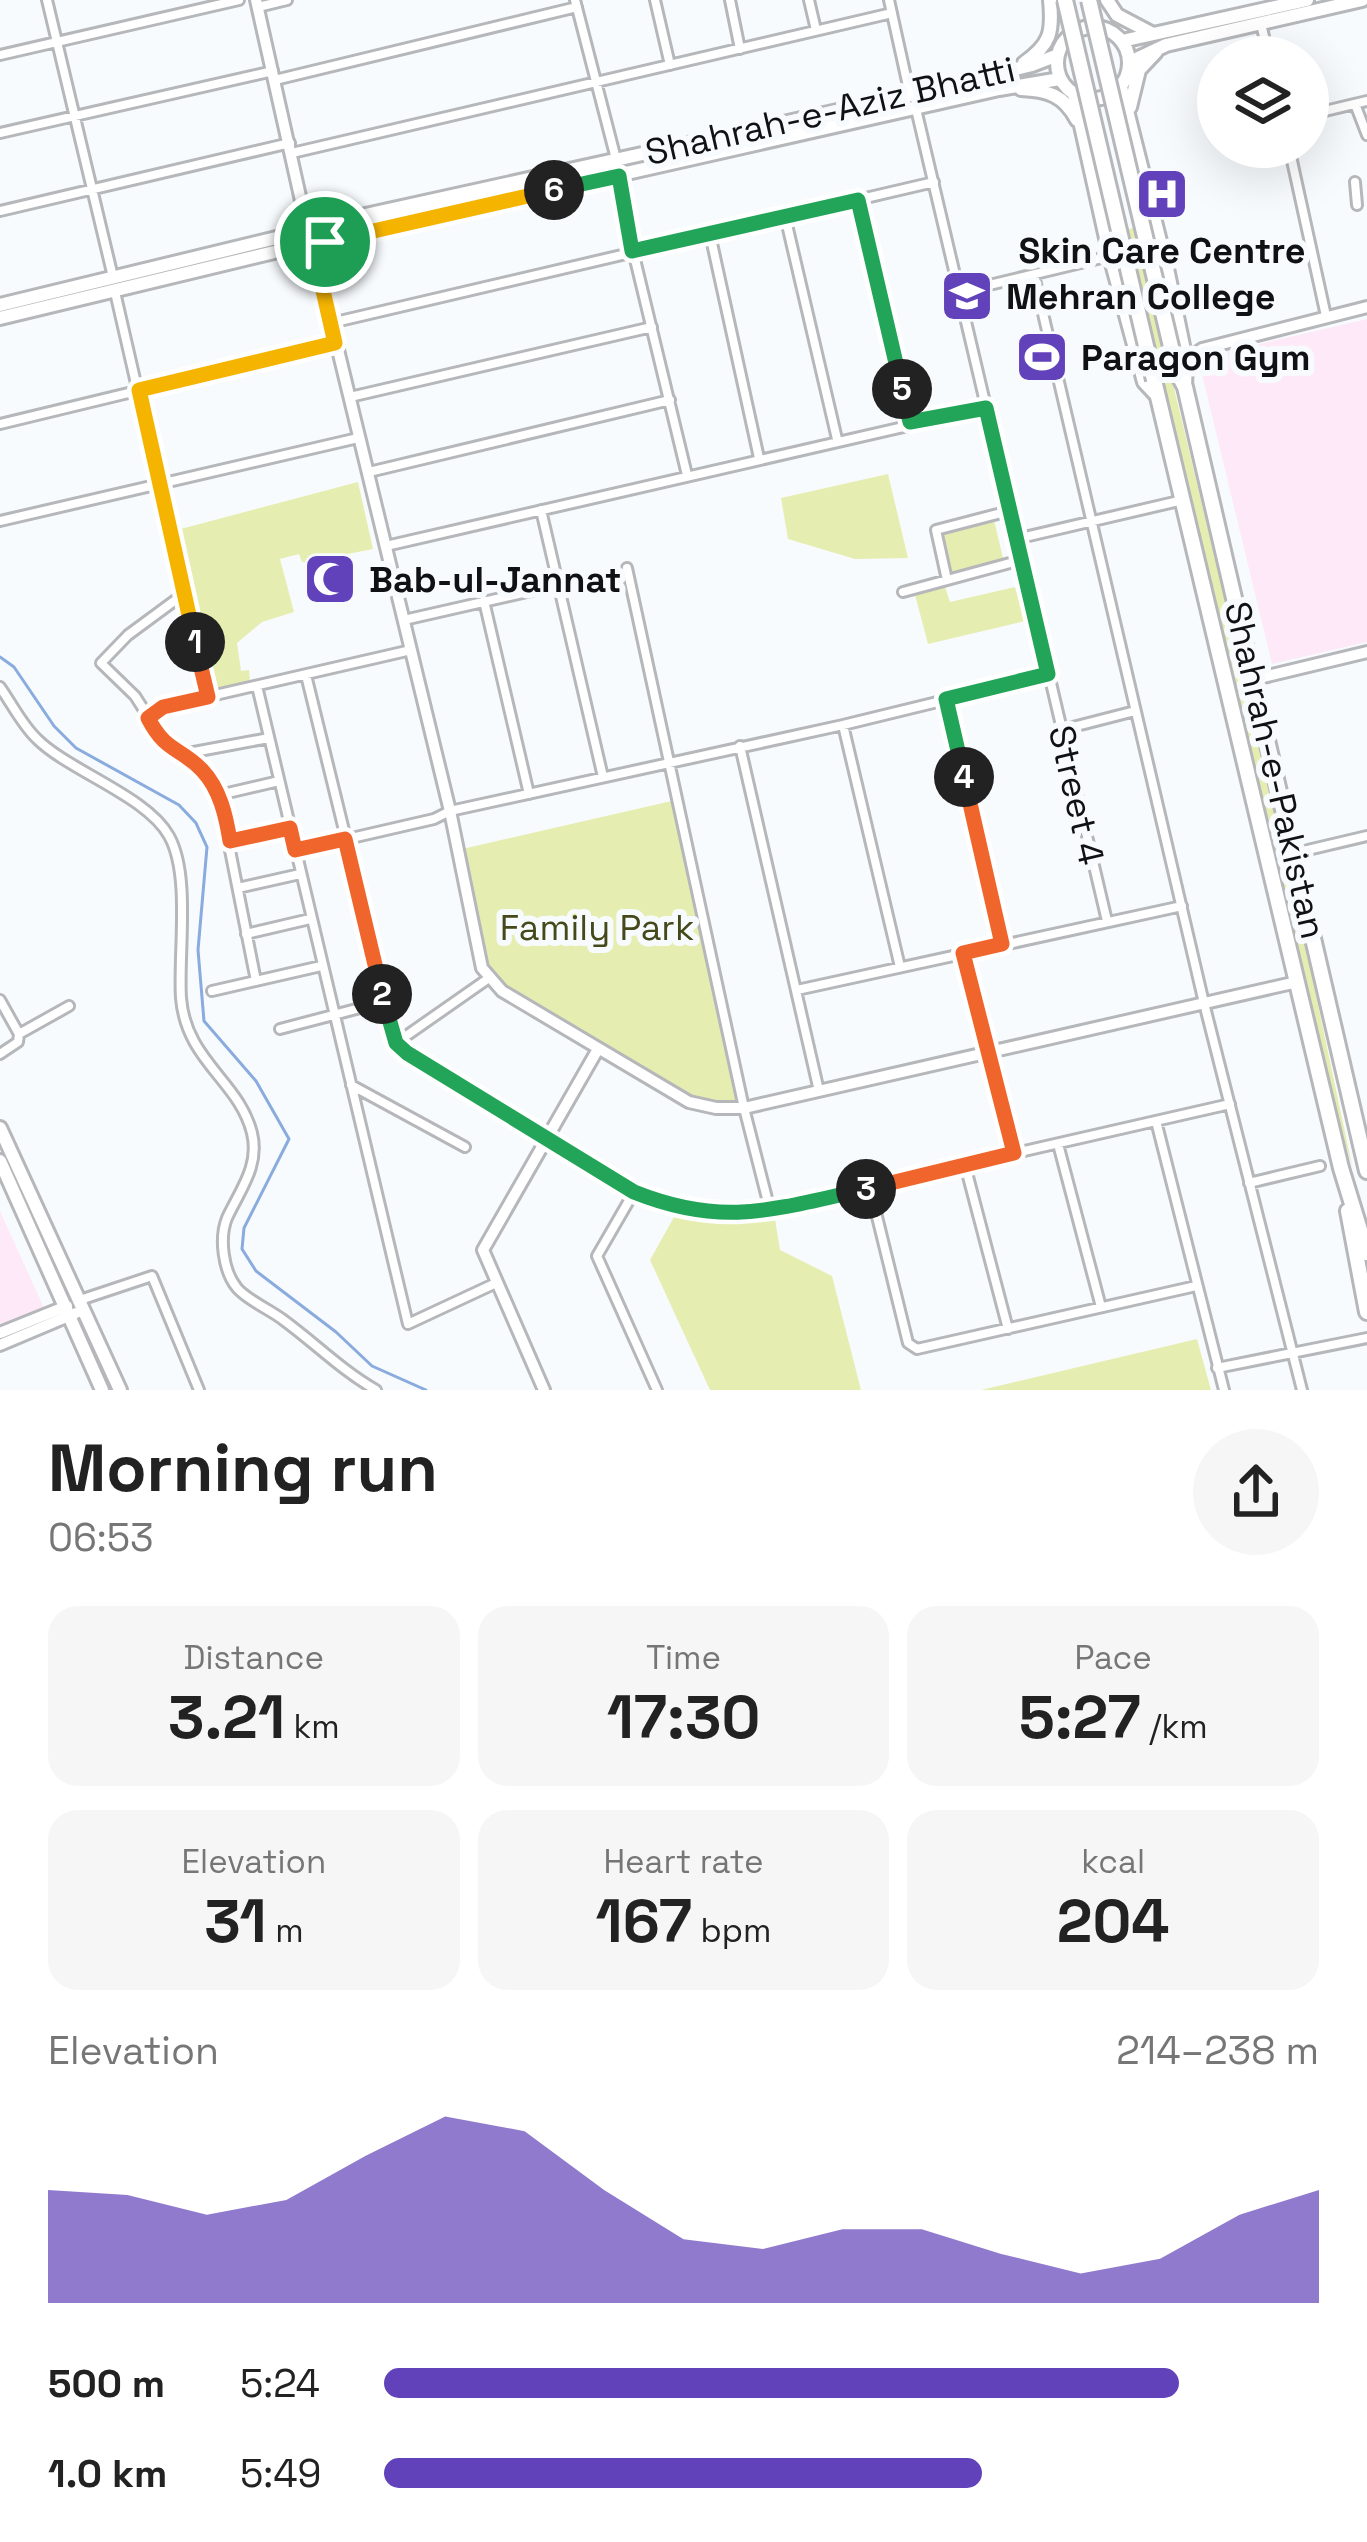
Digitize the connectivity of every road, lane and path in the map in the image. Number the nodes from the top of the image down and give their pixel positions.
1 (47, 0) edge
2 (239, 0) edge
3 (287, 0) edge
4 (655, 0) edge
5 (730, 0) edge
6 (809, 0) edge
7 (889, 0) edge
8 (1051, 0) edge
9 (1065, 0) edge
10 (1089, 0) edge
11 (1104, 0) edge
12 (1307, 0) edge
13 (1362, 0) edge
14 (576, 3) edge
15 (257, 4) edge
16 (1259, 12) edge
17 (892, 13) junction
18 (816, 30) junction
19 (1117, 36) junction
20 (1160, 41) junction
21 (57, 42) junction
22 (740, 49) junction
23 (1060, 49) junction
24 (0, 55) edge
25 (1130, 62) junction
26 (670, 65) junction
27 (1013, 70) junction
28 (274, 75) junction
29 (1060, 79) junction
30 (595, 82) junction
31 (1121, 87) junction
32 (999, 89) junction
33 (1074, 94) junction
34 (910, 95) junction
35 (1367, 101) edge
36 (1355, 104) junction
37 (916, 109) junction
38 (1329, 110) edge
39 (75, 116) junction
40 (1130, 118) junction
41 (1366, 132) edge
42 (0, 133) edge
43 (291, 148) junction
44 (616, 159) junction
45 (1294, 168) edge
46 (619, 176) junction
47 (934, 182) junction
48 (1354, 182) dead end
49 (93, 190) junction
50 (1096, 191) junction
51 (858, 200) junction
52 (1358, 205) dead end
53 (0, 211) edge
54 (785, 216) junction
55 (306, 232) junction
56 (710, 234) junction
57 (319, 246) junction
58 (632, 251) junction
59 (1110, 256) junction
60 (1034, 275) junction
61 (113, 277) junction
62 (115, 292) junction
63 (959, 292) junction
64 (0, 305) edge
65 (1367, 307) edge
66 (1326, 316) junction
67 (0, 318) edge
68 (331, 323) junction
69 (652, 327) junction
70 (1180, 336) junction
71 (335, 343) junction
72 (1202, 349) junction
73 (1181, 366) junction
74 (139, 390) junction
75 (348, 398) junction
76 (670, 400) junction
77 (1160, 400) junction
78 (986, 408) junction
79 (910, 422) junction
80 (0, 424) edge
81 (358, 438) junction
82 (837, 440) junction
83 (759, 458) junction
84 (369, 472) junction
85 (687, 475) junction
86 (161, 483) junction
87 (1184, 500) junction
88 (540, 509) junction
89 (1010, 511) junction
90 (0, 521) edge
91 (1090, 522) junction
92 (1016, 538) junction
93 (386, 546) junction
94 (1021, 560) junction
95 (627, 568) dead end
96 (597, 575) dead end
97 (947, 580) junction
98 (557, 584) junction
99 (903, 592) dead end
100 (184, 593) junction
101 (484, 601) junction
102 (404, 620) junction
103 (411, 650) junction
104 (1367, 652) edge
105 (306, 674) junction
106 (1048, 674) junction
107 (1256, 680) junction
108 (256, 686) junction
109 (0, 687) edge
110 (208, 697) junction
111 (946, 699) junction
112 (1135, 711) junction
113 (148, 718) junction
114 (843, 724) junction
115 (1061, 730) junction
116 (269, 738) junction
117 (740, 746) junction
118 (182, 754) junction
119 (668, 762) junction
120 (603, 777) junction
121 (279, 781) junction
122 (529, 794) junction
123 (219, 795) junction
124 (450, 811) junction
125 (290, 828) junction
126 (1367, 836) edge
127 (345, 839) junction
128 (230, 841) junction
129 (295, 850) junction
130 (1295, 853) junction
131 (300, 874) junction
132 (238, 888) junction
133 (1182, 906) junction
134 (310, 920) junction
135 (1107, 921) junction
136 (246, 934) junction
137 (1002, 944) junction
138 (963, 953) junction
139 (321, 966) junction
140 (900, 967) junction
141 (489, 978) junction
142 (256, 981) junction
143 (1297, 982) junction
144 (797, 990) junction
145 (212, 991) dead end
146 (0, 1000) edge
147 (383, 1002) junction
148 (1204, 1003) junction
149 (69, 1006) dead end
150 (333, 1014) junction
151 (280, 1029) dead end
152 (19, 1034) junction
153 (396, 1043) junction
154 (598, 1049) junction
155 (988, 1052) junction
156 (0, 1054) edge
157 (351, 1085) junction
158 (819, 1090) junction
159 (1230, 1104) junction
160 (744, 1108) junction
161 (1156, 1121) junction
162 (0, 1128) edge
163 (1360, 1137) junction
164 (547, 1139) junction
165 (1058, 1144) junction
166 (465, 1148) dead end
167 (1014, 1153) junction
168 (1367, 1154) edge
169 (0, 1161) edge
170 (965, 1165) junction
171 (1320, 1166) dead end
172 (1367, 1171) edge
173 (1249, 1183) junction
174 (1346, 1185) junction
175 (869, 1188) junction
176 (634, 1192) junction
177 (770, 1210) junction
178 (1367, 1253) edge
179 (496, 1283) junction
180 (1196, 1286) junction
181 (1101, 1306) junction
182 (76, 1308) junction
183 (1367, 1312) edge
184 (1008, 1329) junction
185 (0, 1333) edge
186 (1367, 1338) edge
187 (0, 1345) edge
188 (1290, 1353) junction
189 (1217, 1368) junction
190 (102, 1390) edge
191 (120, 1390) edge
192 (200, 1390) edge
193 (376, 1390) edge
194 (544, 1390) edge
195 (657, 1390) edge
196 (1224, 1390) edge
197 (1302, 1390) edge

1 - 21 street
2 - 21 street
3 - 15 street
4 - 26 street
5 - 22 street
6 - 18 street
7 - 17 street
8 - 23 main road
8 - 27 main road
9 - 77 highway, Shahrah-e-Pakistan, bridge
10 - 73 highway, Shahrah-e-Pakistan, bridge
11 - 19 main road
11 - 20 main road
12 - 16 main road
13 - 16 main road
14 - 28 street
14 - 30 street
15 - 28 street
16 - 20 main road
17 - 18 street
17 - 34 street
18 - 22 street
19 - 20 main road
19 - 23 main road
19 - 25 main road
20 - 25 main road
20 - 40 main road
21 - 24 street
21 - 39 street
22 - 26 street
23 - 27 main road, Shahrah-e-Aziz Bhatti
23 - 29 main road
25 - 31 main road
26 - 30 street
27 - 34 main road, Shahrah-e-Aziz Bhatti
28 - 39 street
28 - 43 street
29 - 32 main road, Shahrah-e-Aziz Bhatti
29 - 33 main road
30 - 43 street
30 - 44 street
31 - 33 main road
31 - 40 main road
32 - 37 main road, Shahrah-e-Aziz Bhatti
32 - 50 main road
33 - 50 main road
34 - 44 main road, Shahrah-e-Aziz Bhatti
35 - 36 street
36 - 38 street
36 - 41 street
37 - 46 main road, Shahrah-e-Aziz Bhatti
37 - 47 street, Street 4
39 - 42 street
39 - 49 street
40 - 70 main road
43 - 49 street
43 - 55 street
44 - 55 main road, Shahrah-e-Aziz Bhatti
45 - 66 street
46 - 57 main road, Shahrah-e-Aziz Bhatti
46 - 58 street
47 - 51 street
47 - 63 street, Street 4
48 - 52 street
49 - 53 street
49 - 61 street
50 - 59 main road
51 - 54 street
51 - 79 street
54 - 56 street
54 - 82 street
55 - 57 main road
55 - 57 main road
55 - 61 main road, Shahrah-e-Aziz Bhatti
55 - 62 main road, Shahrah-e-Aziz Bhatti
56 - 58 street
56 - 83 street
57 - 68 street
58 - 68 street
58 - 69 street
59 - 60 street
59 - 77 main road
60 - 63 street
60 - 91 street
61 - 64 main road, Shahrah-e-Aziz Bhatti
62 - 67 main road, Shahrah-e-Aziz Bhatti
62 - 74 street
63 - 78 street, Street 4
65 - 66 street
66 - 72 street
68 - 71 street
69 - 75 street
69 - 76 street
70 - 72 street
70 - 73 main road
71 - 74 street
71 - 75 street
72 - 73 street
73 - 107 highway, Shahrah-e-Pakistan
74 - 80 street
74 - 86 street
75 - 81 street
76 - 84 street
76 - 85 street
77 - 87 highway, Shahrah-e-Pakistan
78 - 79 street
78 - 89 street, Street 4
79 - 82 street
81 - 84 street
81 - 86 street
82 - 83 street
83 - 85 street
84 - 93 street
85 - 88 street
86 - 90 street
86 - 100 street
87 - 91 street
87 - 143 highway, Shahrah-e-Pakistan
88 - 93 street
88 - 98 street
89 - 92 street, Street 4
89 - 97 street
91 - 92 street
91 - 112 street
92 - 94 street, Street 4
93 - 102 street
94 - 97 street
94 - 106 street, Street 4
95 - 119 street
96 - 98 street
97 - 99 street
98 - 101 street
98 - 120 street
100 - 110 street
100 - 113 street
101 - 102 street
101 - 122 street
102 - 103 street
103 - 105 street
103 - 124 street
104 - 107 street
105 - 108 street
105 - 127 street
106 - 111 street
106 - 115 street, Street 4
107 - 130 highway, Shahrah-e-Pakistan
108 - 110 street
108 - 116 street
109 - 193 street
110 - 113 street
111 - 114 street
111 - 137 street
112 - 115 street
112 - 133 street
113 - 118 street
114 - 117 street
114 - 140 street
115 - 135 street, Street 4
116 - 118 street
116 - 121 street
117 - 119 street
117 - 144 street
118 - 123 street
119 - 120 street
119 - 160 street
120 - 122 street
121 - 123 street
121 - 125 street
122 - 124 street
123 - 128 street
124 - 127 street
124 - 141 street
125 - 128 street
125 - 129 street
126 - 130 street
127 - 129 street
127 - 147 street
128 - 132 street
129 - 131 street
130 - 163 highway, Shahrah-e-Pakistan
131 - 132 street
131 - 134 street
132 - 136 street
133 - 135 street
133 - 148 street
134 - 136 street
134 - 139 street
135 - 137 street
136 - 142 street
137 - 138 street
138 - 140 street
138 - 155 street
139 - 142 street
139 - 150 street
140 - 144 street
141 - 153 street
141 - 154 street
142 - 145 street
143 - 148 street
143 - 174 highway, Shahrah-e-Pakistan
144 - 158 street
146 - 152 street
147 - 150 street
147 - 153 street
148 - 155 street
148 - 159 street
149 - 152 street
150 - 151 street
150 - 157 street
152 - 156 street
153 - 164 street
154 - 160 street
154 - 164 street
155 - 158 street
155 - 167 street
157 - 166 street
157 - 179 street
158 - 160 street
159 - 161 street
159 - 173 street
160 - 177 street
161 - 165 street
161 - 180 street
162 - 182 main road
163 - 168 highway
163 - 172 highway, Shahrah-e-Pakistan
164 - 176 street
164 - 179 street
165 - 167 street
165 - 181 street
167 - 170 street
169 - 182 main road
170 - 175 street
170 - 184 street
171 - 173 street
173 - 188 street
174 - 178 highway
174 - 183 highway
175 - 177 street
175 - 184 street
176 - 177 street
176 - 195 street
179 - 194 street
180 - 181 street
180 - 189 street
181 - 184 street
182 - 185 street
182 - 187 street
182 - 190 main road
182 - 191 main road
182 - 192 street
186 - 188 street
188 - 189 street
188 - 197 street
189 - 196 street

